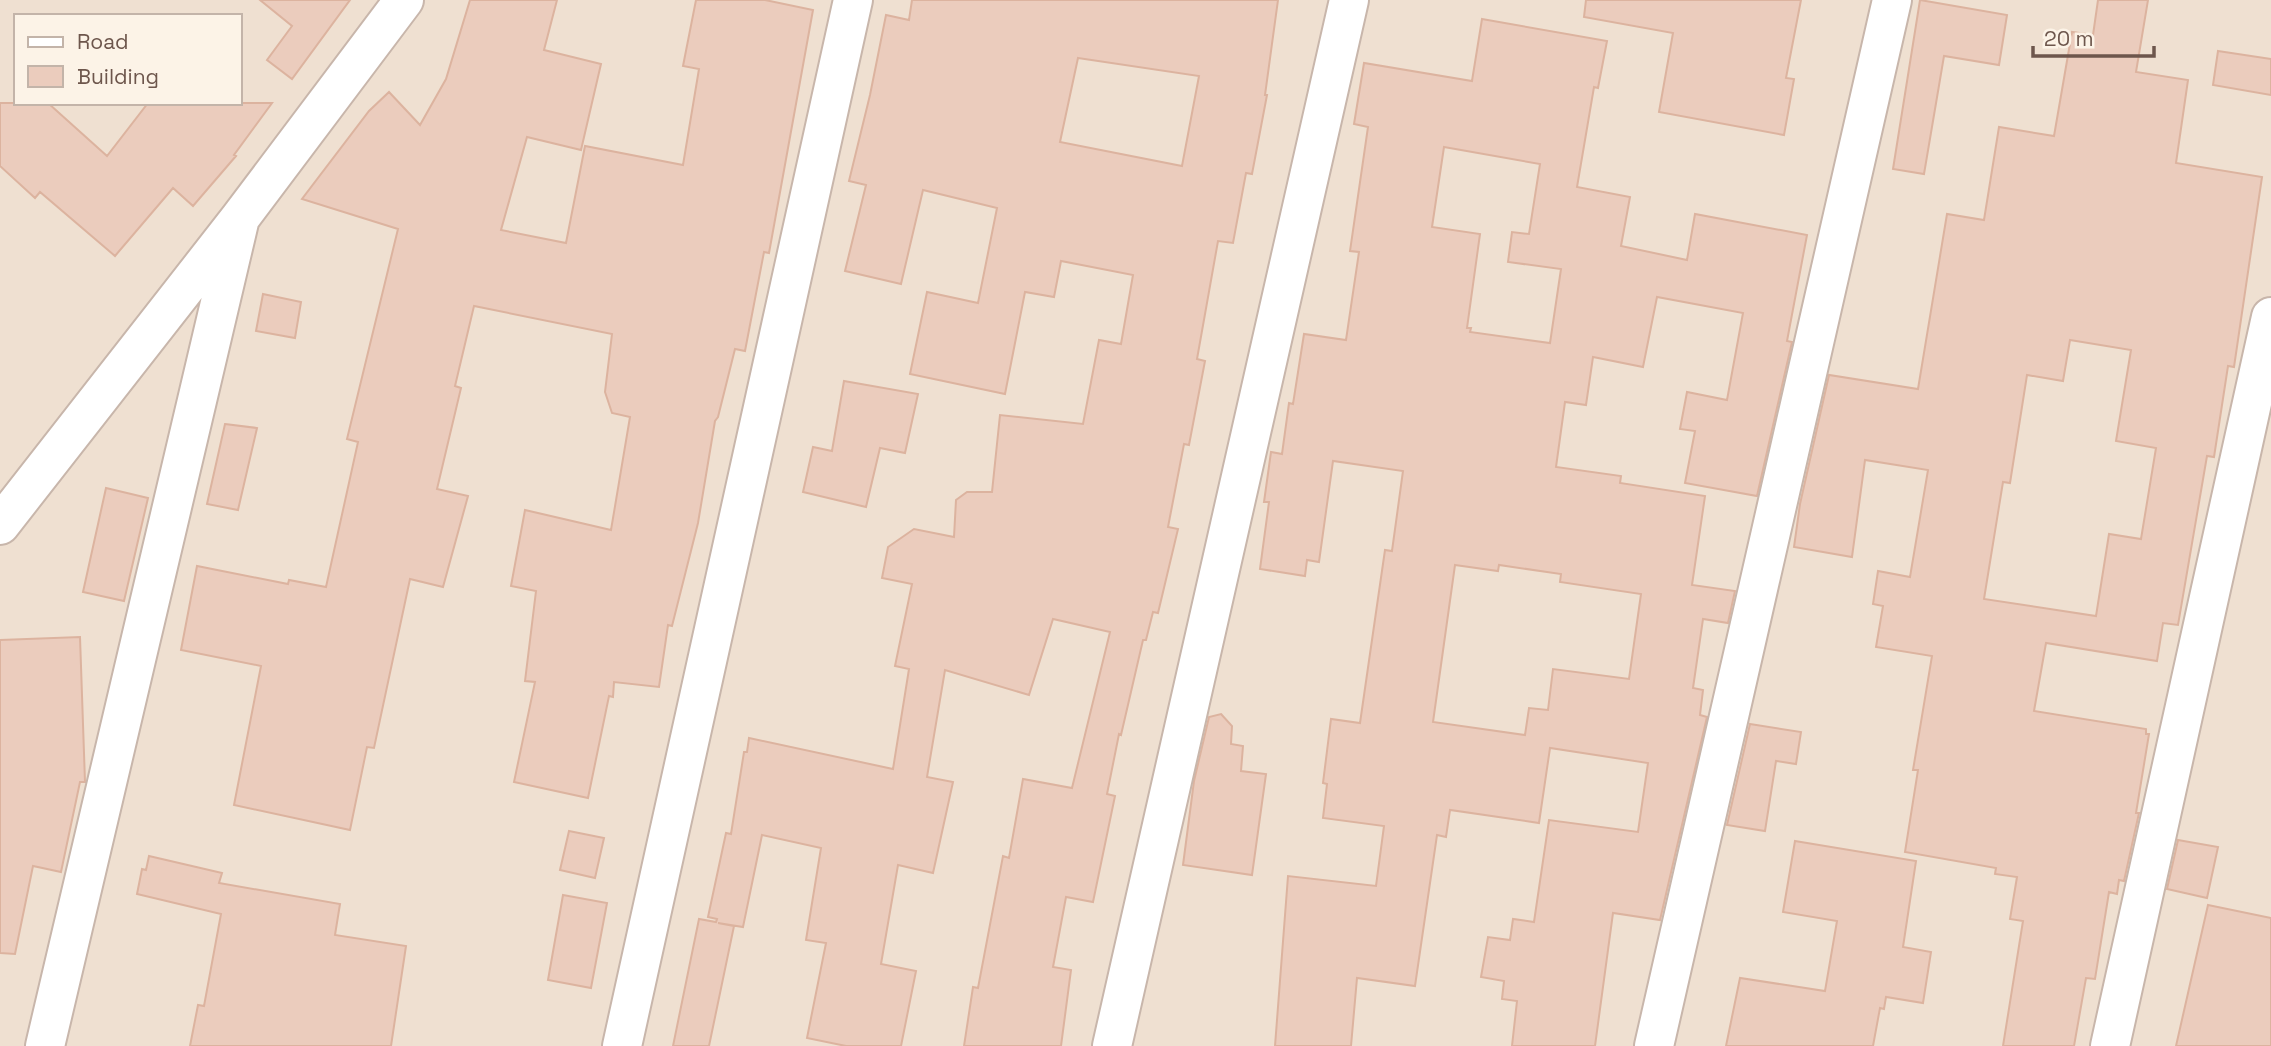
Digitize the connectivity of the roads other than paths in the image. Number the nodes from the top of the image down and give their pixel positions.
1 (404, 0) edge
2 (853, 0) edge
3 (1349, 0) edge
4 (1892, 0) edge
5 (240, 218) junction
6 (2271, 317) edge
7 (0, 526) edge
8 (46, 1046) edge
9 (622, 1046) edge
10 (1112, 1046) edge
11 (1654, 1046) edge
12 (2110, 1046) edge

1 - 5 street
2 - 9 street
3 - 10 street
4 - 11 street
5 - 7 street
5 - 8 street
6 - 12 street

